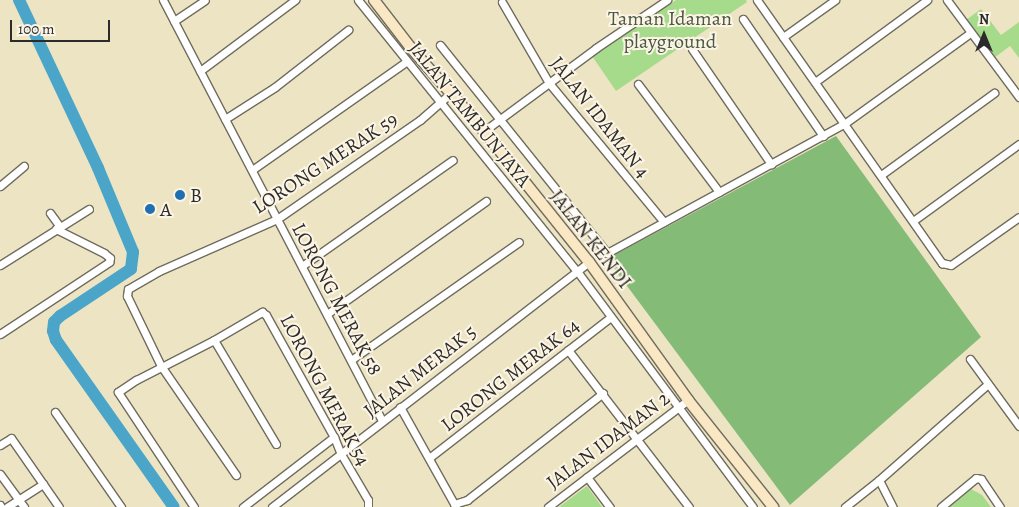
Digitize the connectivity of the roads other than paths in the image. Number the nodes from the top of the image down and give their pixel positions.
1 (163, 0) edge
2 (205, 0) edge
3 (295, 0) edge
4 (358, 0) edge
5 (374, 0) edge
6 (667, 0) edge
7 (756, 0) edge
8 (835, 0) edge
9 (927, 0) edge
10 (947, 0) edge
11 (502, 2) dead end
12 (743, 18) dead end
13 (174, 21) junction
14 (348, 30) dead end
15 (970, 33) junction
16 (784, 37) junction
17 (440, 45) dead end
18 (692, 49) dead end
19 (407, 61) junction
20 (200, 71) junction
21 (815, 82) junction
22 (549, 83) junction
23 (638, 84) dead end
24 (452, 92) junction
25 (994, 93) dead end
26 (1019, 97) edge
27 (440, 103) junction
28 (225, 118) junction
29 (500, 120) junction
30 (844, 124) junction
31 (484, 131) junction
32 (823, 136) junction
33 (1019, 144) edge
34 (453, 160) dead end
35 (771, 164) junction
36 (24, 166) dead end
37 (252, 170) junction
38 (881, 175) junction
39 (0, 186) edge
40 (719, 192) junction
41 (486, 202) dead end
42 (89, 209) dead end
43 (50, 213) dead end
44 (1019, 217) edge
45 (277, 219) junction
46 (913, 221) junction
47 (664, 222) junction
48 (58, 228) junction
49 (519, 242) dead end
50 (589, 262) junction
51 (0, 264) edge
52 (302, 266) junction
53 (577, 271) junction
54 (327, 314) junction
55 (611, 317) junction
56 (0, 334) edge
57 (214, 340) junction
58 (568, 350) junction
59 (970, 359) dead end
60 (351, 360) junction
61 (161, 366) junction
62 (988, 384) junction
63 (602, 393) junction
64 (688, 400) junction
65 (400, 407) junction
66 (678, 407) junction
67 (55, 412) dead end
68 (382, 420) junction
69 (1019, 426) edge
70 (334, 437) junction
71 (637, 439) junction
72 (276, 444) dead end
73 (0, 445) edge
74 (341, 454) junction
75 (429, 458) junction
76 (0, 474) edge
77 (236, 475) dead end
78 (588, 476) junction
79 (879, 480) junction
80 (43, 484) junction
81 (18, 500) junction
82 (455, 506) edge
83 (7, 507) edge
84 (24, 507) edge
85 (59, 507) edge
86 (120, 507) edge
87 (194, 507) edge
88 (244, 507) edge
89 (272, 507) edge
90 (368, 507) edge
91 (548, 507) edge
92 (610, 507) edge
93 (689, 507) edge
94 (753, 507) edge
95 (772, 507) edge
96 (845, 507) edge
97 (893, 507) edge
98 (941, 507) edge
99 (1000, 507) edge

1 - 13 street, LORONG MERAK 58
2 - 13 street
3 - 20 street
4 - 19 street, JALAN TAMBUN JAYA
5 - 24 street, JALAN KENDI
6 - 22 street
7 - 16 street
8 - 16 street
9 - 21 street
10 - 15 street
11 - 22 street, JALAN IDAMAN 4
12 - 32 street
13 - 20 street, LORONG MERAK 58
14 - 28 street
15 - 26 street
15 - 30 street
16 - 21 street
17 - 29 street, JALAN KENDI
18 - 35 street
19 - 27 street, JALAN TAMBUN JAYA
19 - 37 street
20 - 28 street, LORONG MERAK 58
21 - 30 street
22 - 29 street
22 - 47 street, JALAN IDAMAN 4
23 - 40 street
24 - 27 street, LORONG MERAK 59
24 - 31 street, JALAN KENDI
25 - 38 street
27 - 45 street, LORONG MERAK 59
27 - 53 street, JALAN TAMBUN JAYA
28 - 37 street, LORONG MERAK 58
29 - 31 street
29 - 47 street, JALAN KENDI
30 - 32 street
30 - 38 street
31 - 50 street, JALAN KENDI
32 - 35 street
33 - 46 street
34 - 52 street
35 - 40 street
36 - 39 street
37 - 45 street, LORONG MERAK 58
38 - 46 street
40 - 47 street
41 - 54 street
42 - 48 street
43 - 48 street
44 - 46 street
45 - 52 street, LORONG MERAK 58
45 - 61 street, LORONG MERAK 59
48 - 51 street
48 - 56 street
49 - 60 street
50 - 53 street, JALAN MERAK 5
50 - 64 street, JALAN KENDI
52 - 54 street, LORONG MERAK 58
53 - 55 street, JALAN KENDI
53 - 65 street, JALAN MERAK 5
54 - 60 street, LORONG MERAK 58
55 - 58 street, LORONG MERAK 64
55 - 66 street, JALAN KENDI
57 - 61 street
57 - 70 street, LORONG MERAK 54
57 - 72 street
58 - 63 street
58 - 75 street, LORONG MERAK 64
59 - 62 street
60 - 68 street, LORONG MERAK 58
61 - 77 street
61 - 87 street
62 - 69 street
62 - 79 street
63 - 71 street
63 - 82 street
64 - 66 street, JALAN IDAMAN 2
64 - 95 street, JALAN KENDI
65 - 68 street, JALAN MERAK 5
65 - 75 street
66 - 71 street, JALAN IDAMAN 2
66 - 94 street, JALAN KENDI
67 - 86 street
68 - 74 street, JALAN MERAK 5
70 - 74 street, LORONG MERAK 54
70 - 88 street
71 - 78 street, JALAN IDAMAN 2
71 - 93 street
73 - 80 street
74 - 89 street, JALAN MERAK 5
74 - 90 street, LORONG MERAK 54
75 - 82 street
76 - 81 street
78 - 91 street, JALAN IDAMAN 2
78 - 92 street
79 - 96 street
79 - 97 street
80 - 81 street
80 - 85 street
81 - 83 street
81 - 84 street
98 - 99 street

